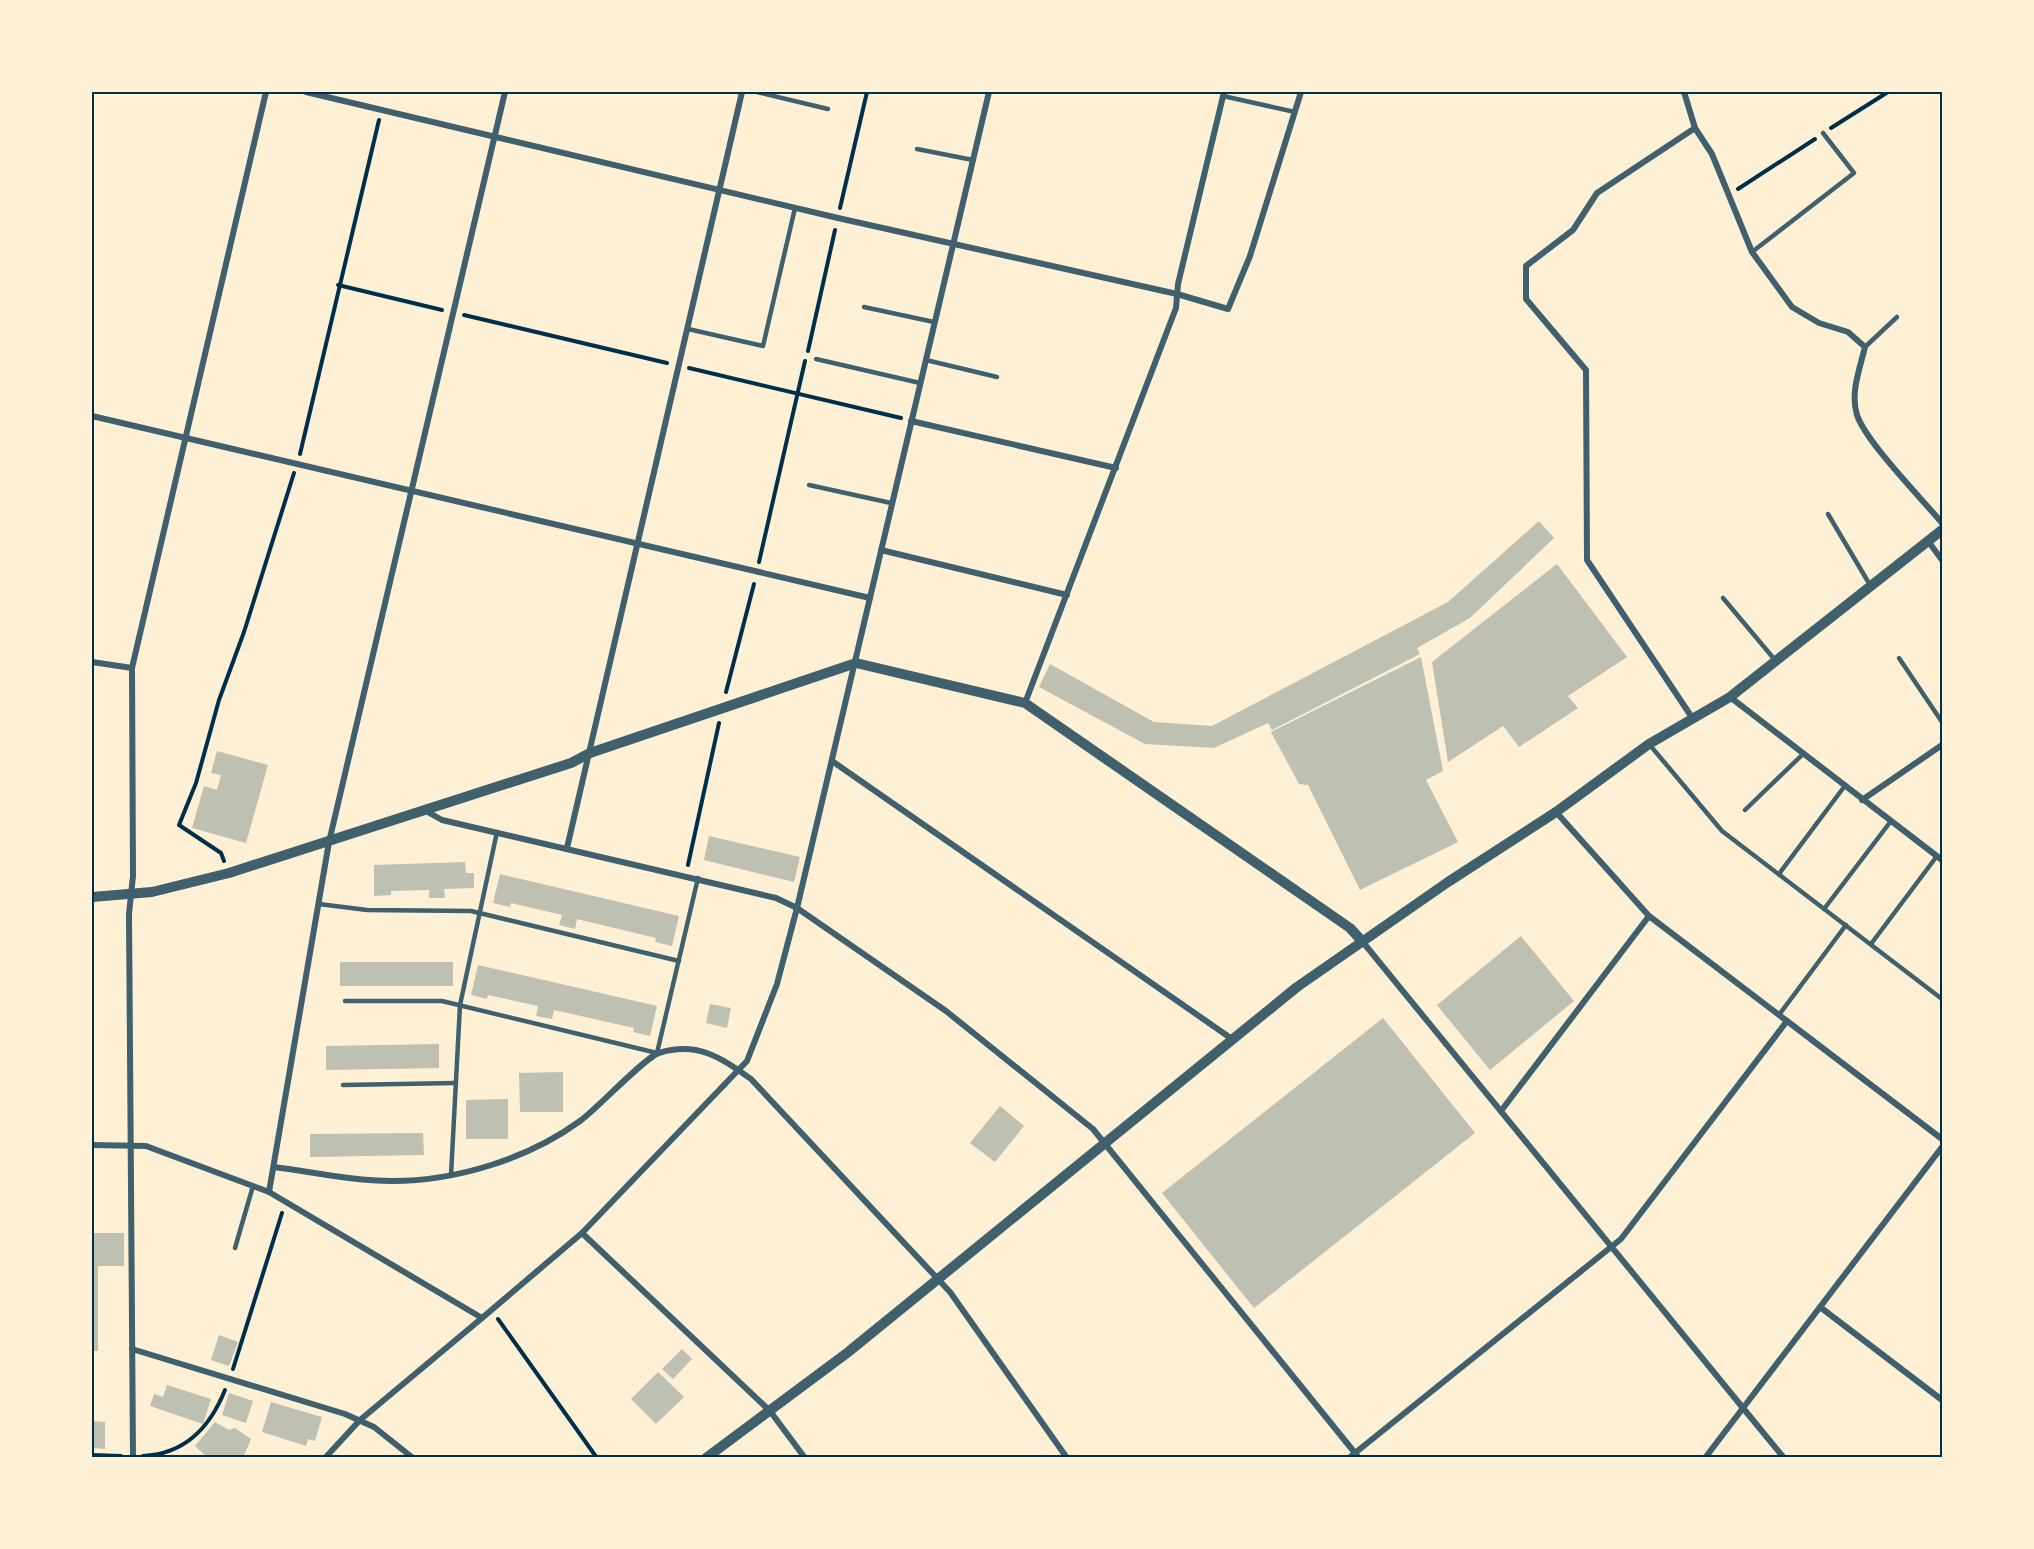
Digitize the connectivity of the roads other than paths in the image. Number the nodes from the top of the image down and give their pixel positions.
1 (266, 92) edge
2 (306, 92) edge
3 (505, 92) edge
4 (742, 92) edge
5 (757, 92) edge
6 (989, 92) edge
7 (1301, 92) edge
8 (1684, 92) edge
9 (1223, 94) edge
10 (828, 109) dead end
11 (1295, 112) junction
12 (1695, 128) junction
13 (1822, 134) road end
14 (494, 137) junction
15 (916, 149) dead end
16 (973, 160) junction
17 (719, 190) junction
18 (795, 208) junction
19 (954, 244) junction
20 (1752, 252) junction
21 (1177, 294) junction
22 (864, 307) dead end
23 (1897, 316) dead end
24 (934, 322) junction
25 (688, 329) junction
26 (1866, 347) junction
27 (816, 359) dead end
28 (926, 360) junction
29 (997, 376) dead end
30 (920, 383) junction
31 (92, 416) edge
32 (911, 421) junction
33 (186, 437) junction
34 (1116, 468) junction
35 (808, 485) dead end
36 (411, 490) junction
37 (891, 503) junction
38 (1828, 514) dead end
39 (1942, 523) edge
40 (1942, 530) edge
41 (1928, 541) junction
42 (638, 544) junction
43 (881, 550) junction
44 (1942, 560) edge
45 (1870, 586) junction
46 (1067, 595) junction
47 (870, 598) junction
48 (1723, 598) dead end
49 (1899, 658) dead end
50 (1776, 661) junction
51 (92, 662) edge
52 (856, 663) junction
53 (132, 668) junction
54 (1730, 698) junction
55 (1025, 703) junction
56 (1694, 719) junction
57 (1942, 722) edge
58 (1649, 744) junction
59 (1942, 744) edge
60 (590, 753) junction
61 (1802, 755) junction
62 (831, 761) junction
63 (1844, 787) junction
64 (1862, 800) junction
65 (426, 810) junction
66 (1745, 810) dead end
67 (1556, 812) junction
68 (1891, 821) junction
69 (497, 832) junction
70 (329, 842) junction
71 (567, 848) junction
72 (1940, 858) edge
73 (1779, 874) junction
74 (698, 879) junction
75 (131, 896) junction
76 (92, 897) edge
77 (320, 904) junction
78 (797, 908) junction
79 (1824, 909) junction
80 (480, 914) junction
81 (1650, 916) junction
82 (1846, 925) junction
83 (1361, 940) junction
84 (1871, 944) junction
85 (679, 961) junction
86 (1942, 999) edge
87 (345, 1001) dead end
88 (460, 1005) junction
89 (1779, 1014) junction
90 (1787, 1021) junction
91 (1232, 1039) junction
92 (657, 1053) junction
93 (740, 1071) junction
94 (456, 1083) junction
95 (343, 1085) dead end
96 (1501, 1111) junction
97 (1942, 1139) edge
98 (1106, 1143) junction
99 (131, 1144) junction
100 (92, 1145) edge
101 (1942, 1147) edge
102 (274, 1167) junction
103 (451, 1175) junction
104 (253, 1186) junction
105 (269, 1192) junction
106 (582, 1233) junction
107 (236, 1248) dead end
108 (1611, 1249) junction
109 (937, 1280) junction
110 (1820, 1307) junction
111 (482, 1318) junction
112 (132, 1348) junction
113 (1942, 1400) edge
114 (1743, 1408) junction
115 (770, 1410) junction
116 (360, 1420) junction
117 (1354, 1456) edge
118 (133, 1458) edge
119 (325, 1458) edge
120 (413, 1458) edge
121 (706, 1458) edge
122 (805, 1458) edge
123 (1067, 1458) edge
124 (1705, 1458) edge
125 (1784, 1458) edge

1 - 33 street
2 - 14 street
3 - 14 street
4 - 17 street
5 - 10 lane
6 - 16 street
7 - 11 street
8 - 12 street
9 - 11 lane
9 - 21 street
11 - 21 street
12 - 20 street
12 - 56 street
13 - 20 lane
14 - 17 street
14 - 36 street
15 - 16 lane
16 - 19 street
17 - 18 street
17 - 25 street
18 - 19 street
18 - 25 lane
19 - 21 street
19 - 24 street
20 - 26 street
21 - 34 street
22 - 24 lane
23 - 26 lane
24 - 28 street
25 - 42 street
26 - 39 street
27 - 30 lane
28 - 29 lane
28 - 30 street
30 - 32 street
31 - 33 street
32 - 34 street
32 - 37 street
33 - 36 street
33 - 53 street
34 - 46 street
35 - 37 lane
36 - 42 street
36 - 70 street
37 - 43 street
38 - 45 lane
40 - 41 street
41 - 44 street
41 - 45 street
42 - 47 street
42 - 60 street
43 - 46 street
43 - 47 street
45 - 50 street
46 - 55 street
47 - 52 street
48 - 50 lane
49 - 57 lane
50 - 54 street
51 - 53 street
52 - 55 street
52 - 60 street
52 - 62 street
53 - 75 street
54 - 56 street
54 - 61 street
55 - 83 street
56 - 58 street
58 - 67 street
58 - 73 lane
59 - 64 street
60 - 65 street
60 - 71 street
61 - 63 street
61 - 66 lane
62 - 78 street
62 - 91 street
63 - 64 street
63 - 73 lane
64 - 68 street
65 - 69 street
65 - 70 street
67 - 81 street
67 - 83 street
68 - 72 street
68 - 79 lane
69 - 71 street
69 - 80 lane
70 - 75 street
70 - 77 street
71 - 74 street
72 - 84 lane
73 - 79 lane
74 - 78 street
74 - 85 lane
75 - 76 street
75 - 99 street
77 - 80 lane
77 - 102 street
78 - 93 street
78 - 98 street
79 - 82 lane
80 - 85 lane
80 - 88 lane
81 - 89 street
81 - 96 street
82 - 84 lane
82 - 89 lane
83 - 91 street
83 - 96 street
84 - 86 lane
85 - 92 lane
87 - 88 lane
88 - 92 lane
88 - 94 lane
89 - 90 street
90 - 97 street
90 - 108 street
91 - 98 street
92 - 93 street
92 - 103 street
93 - 106 street
93 - 109 street
94 - 95 lane
94 - 103 lane
96 - 108 street
98 - 109 street
98 - 117 street
99 - 100 street
99 - 104 street
99 - 112 street
101 - 110 street
102 - 103 street
102 - 105 street
104 - 105 street
104 - 107 lane
105 - 111 street
106 - 111 street
106 - 115 street
108 - 114 street
108 - 117 street
109 - 115 street
109 - 123 street
110 - 113 street
110 - 114 street
111 - 116 street
112 - 116 street
112 - 118 street
114 - 124 street
114 - 125 street
115 - 121 street
115 - 122 street
116 - 119 street
116 - 120 street

